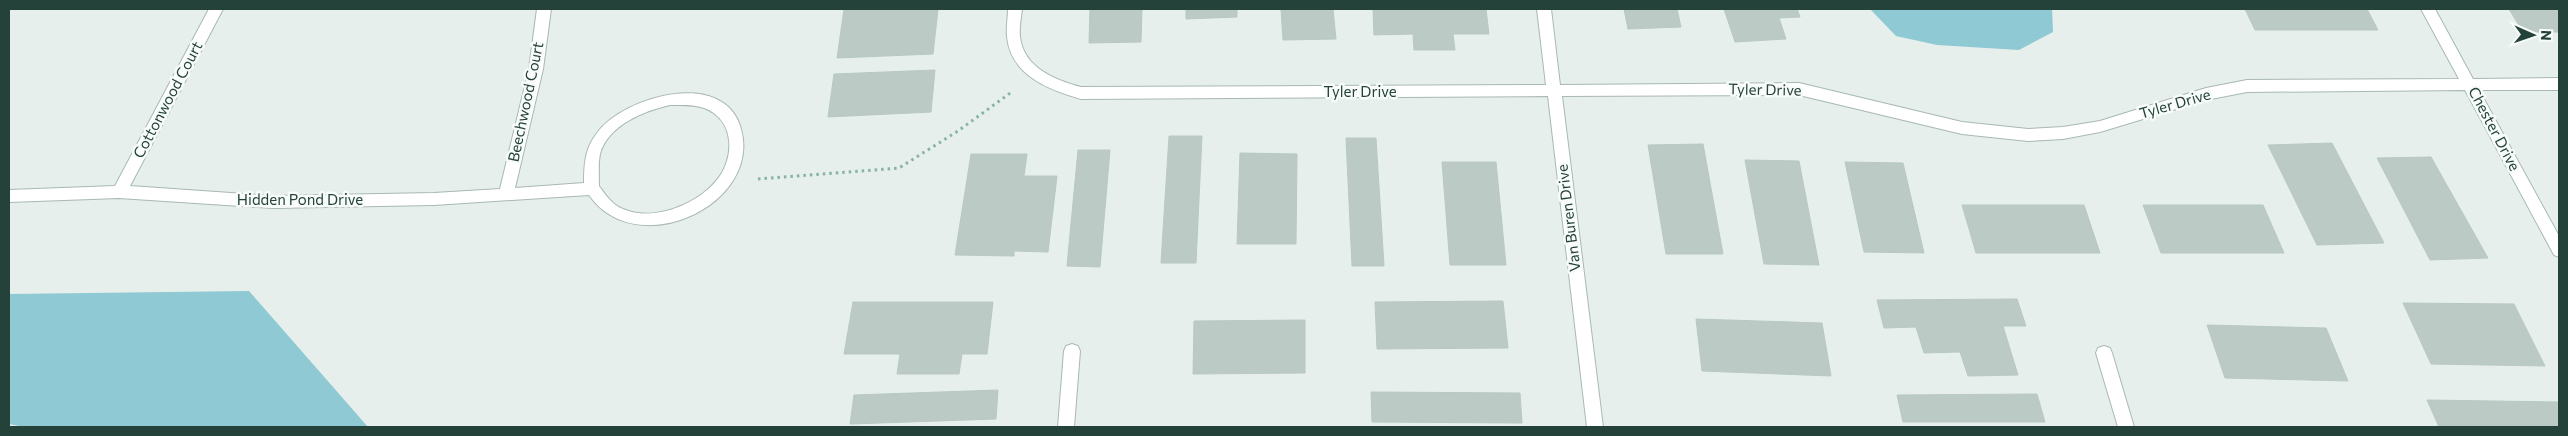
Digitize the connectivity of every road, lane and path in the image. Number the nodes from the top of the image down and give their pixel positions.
1 (216, 9) edge
2 (544, 9) edge
3 (1016, 9) edge
4 (1544, 9) edge
5 (2428, 9) edge
6 (1035, 75) junction
7 (2559, 84) edge
8 (2470, 85) junction
9 (1554, 91) junction
10 (726, 181) junction
11 (591, 188) junction
12 (119, 192) junction
13 (506, 194) junction
14 (9, 196) edge
15 (2559, 250) edge
16 (1072, 351) dead end
17 (2104, 353) dead end
18 (1066, 427) edge
19 (1594, 427) edge
20 (2126, 427) edge

1 - 12 street, Cottonwood Court
2 - 13 street, Beechwood Court
3 - 6 street, Tyler Drive
4 - 9 street, Van Buren Drive
5 - 8 street, Chester Drive
6 - 9 street, Tyler Drive
6 - 10 path
7 - 8 street, Tyler Drive
8 - 9 street, Tyler Drive
8 - 15 street, Chester Drive
9 - 19 street, Van Buren Drive
10 - 11 street
10 - 11 street
11 - 13 street, Hidden Pond Drive
12 - 13 street, Hidden Pond Drive
12 - 14 street, Hidden Pond Drive
16 - 18 street
17 - 20 street

